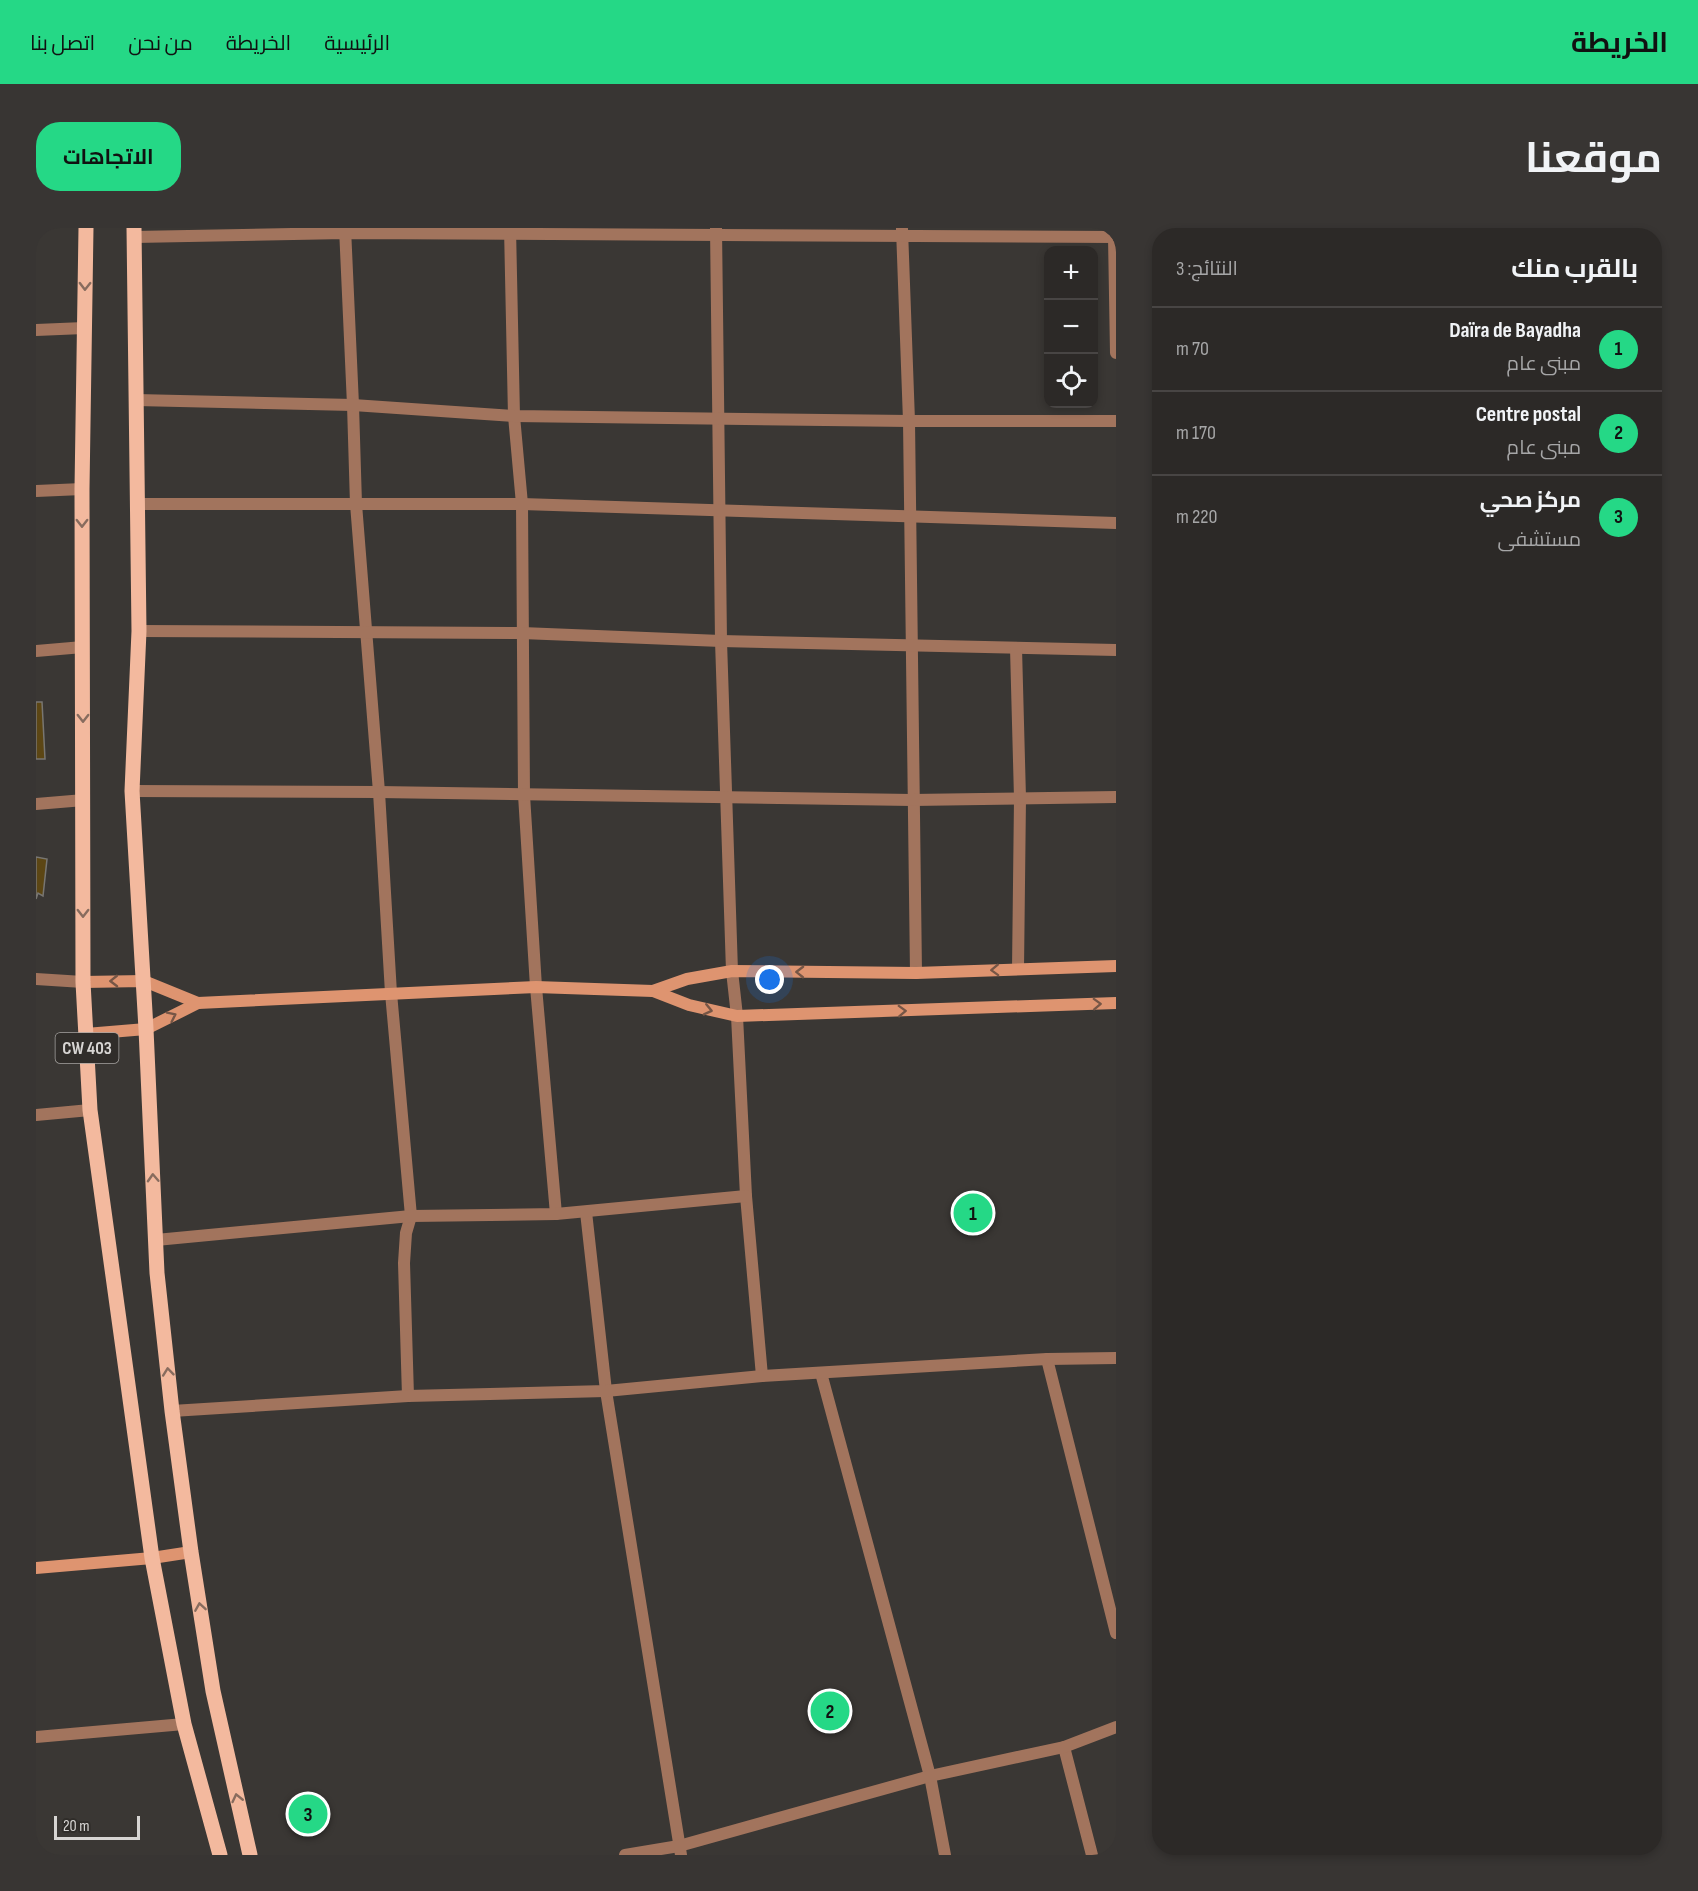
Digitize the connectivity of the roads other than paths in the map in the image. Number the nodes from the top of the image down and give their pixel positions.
1 (86, 228) edge
2 (345, 231) edge
3 (510, 231) edge
4 (716, 232) edge
5 (902, 232) edge
6 (1013, 232) edge
7 (134, 233) edge
8 (1115, 237) edge
9 (84, 328) junction
10 (36, 330) edge
11 (1116, 353) edge
12 (136, 400) junction
13 (353, 405) junction
14 (514, 416) junction
15 (717, 417) junction
16 (909, 421) junction
17 (1116, 421) edge
18 (82, 489) junction
19 (36, 491) edge
20 (139, 504) junction
21 (356, 504) junction
22 (522, 504) junction
23 (719, 510) junction
24 (909, 517) junction
25 (1116, 523) edge
26 (139, 631) junction
27 (366, 632) junction
28 (522, 633) junction
29 (722, 641) junction
30 (913, 646) junction
31 (83, 647) junction
32 (1016, 648) junction
33 (1116, 650) edge
34 (36, 651) edge
35 (132, 791) junction
36 (380, 792) junction
37 (524, 795) junction
38 (726, 797) junction
39 (1116, 797) edge
40 (1020, 798) junction
41 (84, 800) junction
42 (912, 800) junction
43 (36, 804) edge
44 (1116, 966) edge
45 (1018, 969) junction
46 (732, 971) junction
47 (916, 973) junction
48 (36, 979) edge
49 (144, 981) junction
50 (83, 982) junction
51 (536, 987) junction
52 (653, 991) junction
53 (392, 993) junction
54 (198, 1003) junction
55 (1116, 1003) edge
56 (737, 1016) junction
57 (146, 1029) junction
58 (86, 1034) junction
59 (90, 1110) junction
60 (36, 1115) edge
61 (746, 1196) junction
62 (586, 1212) junction
63 (556, 1214) junction
64 (411, 1216) junction
65 (156, 1240) junction
66 (1116, 1358) edge
67 (1047, 1359) junction
68 (822, 1373) junction
69 (762, 1376) junction
70 (606, 1391) junction
71 (408, 1396) junction
72 (172, 1411) junction
73 (191, 1552) junction
74 (152, 1558) junction
75 (36, 1568) edge
76 (1116, 1633) edge
77 (184, 1724) junction
78 (1116, 1727) edge
79 (36, 1737) edge
80 (1064, 1748) junction
81 (930, 1776) junction
82 (680, 1851) edge
83 (220, 1855) edge
84 (250, 1855) edge
85 (625, 1855) edge
86 (945, 1855) edge
87 (1092, 1855) edge

1 -> 9 main road, CW 403
2 - 3 street
2 - 7 street
2 - 13 street
3 - 4 street
3 - 14 street
4 - 5 street
4 - 15 street
5 - 6 street
5 - 16 street
6 - 8 street
7 - 12 main road, CW 403
8 - 11 street
9 - 10 street
9 - 18 main road, CW 403
12 - 13 street
12 - 20 main road, CW 403
13 - 14 street
13 - 21 street
14 - 15 street
14 - 22 street
15 - 16 street
15 - 23 street
16 - 17 street
16 - 24 street
18 - 19 street
18 -> 31 main road, CW 403
20 - 21 street
20 - 26 main road, CW 403
21 - 22 street
21 - 27 street
22 - 23 street
22 - 28 street
23 - 24 street
23 - 29 street
24 - 25 street
24 - 30 street
26 - 27 street
26 - 35 main road, CW 403
27 - 28 street
27 - 36 street
28 - 29 street
28 - 37 street
29 - 30 street
29 - 38 street
30 - 32 street
30 - 42 street
31 - 34 street
31 -> 41 main road, CW 403
32 - 33 street
32 - 40 street
35 - 36 street
35 - 49 main road, CW 403
36 - 37 street
36 - 53 street
37 - 38 street
37 - 51 street
38 - 42 street
38 - 46 street
39 - 40 street
40 - 42 street
40 - 45 street
41 - 43 street
41 -> 50 main road, CW 403
42 - 47 street
44 - 45 main road
45 -> 47 main road
47 -> 46 main road
46 - 52 main road
46 - 56 street
48 - 50 street
49 -> 50 main road
49 - 54 main road
49 - 57 main road, CW 403
50 - 58 main road, CW 403
51 - 52 main road
51 - 53 main road
51 - 63 street
52 -> 56 main road
53 - 54 main road
53 - 64 street
57 -> 54 main road
56 -> 55 main road
56 - 61 street
57 - 58 main road
65 -> 57 main road, CW 403
58 - 59 main road, CW 403
59 - 60 street
59 - 74 main road, CW 403
61 - 62 street
61 - 69 street
62 - 63 street
62 - 70 street
63 - 64 street
64 - 65 street
64 - 71 street
72 -> 65 main road, CW 403
66 - 67 street
67 - 68 street
67 - 76 street
68 - 69 street
68 - 81 street
69 - 70 street
70 - 71 street
70 - 82 street
71 - 72 street
72 - 73 main road, CW 403
73 - 74 main road
84 -> 73 main road, CW 403
74 - 75 main road
74 - 77 main road, CW 403
77 - 79 street
77 - 83 main road, CW 403
78 - 80 street
80 - 81 street
80 - 87 street
81 - 82 street
81 - 86 street
82 - 85 street

